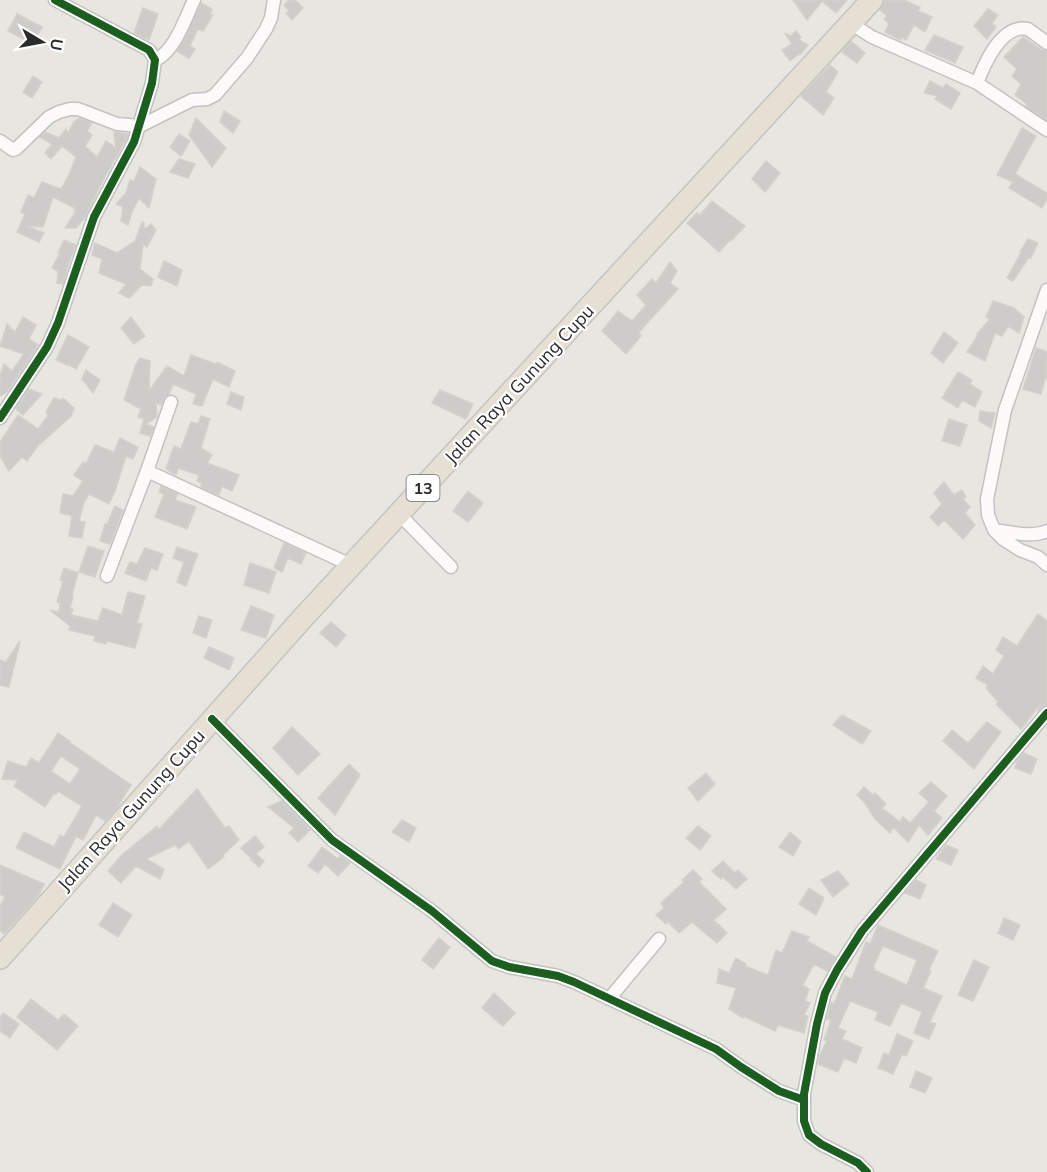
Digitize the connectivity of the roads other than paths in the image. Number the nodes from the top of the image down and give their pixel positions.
1 (55, 0) edge
2 (194, 0) edge
3 (274, 0) edge
4 (872, 0) edge
5 (852, 24) junction
6 (1047, 43) edge
7 (155, 60) junction
8 (977, 83) junction
9 (140, 126) junction
10 (1047, 130) edge
11 (0, 141) edge
12 (1047, 290) edge
13 (171, 402) dead end
14 (0, 418) edge
15 (147, 471) junction
16 (399, 514) junction
17 (994, 530) junction
18 (1047, 531) edge
19 (1047, 565) edge
20 (353, 566) junction
21 (451, 567) dead end
22 (107, 576) dead end
23 (1047, 713) edge
24 (212, 719) junction
25 (659, 939) dead end
26 (0, 958) edge
27 (609, 999) junction
28 (804, 1100) junction
29 (867, 1172) edge

1 - 7 street
2 - 7 street
3 - 9 street
4 - 5 highway, Jalan Raya Gunung Cupu / 13
5 - 8 street
5 - 16 highway, Jalan Raya Gunung Cupu / 13
6 - 8 street
7 - 9 street
8 - 10 street
9 - 11 street
9 - 14 street
12 - 17 street
13 - 15 street
15 - 20 street
15 - 22 street
16 - 20 highway, Jalan Raya Gunung Cupu / 13
16 - 21 street
17 - 18 street
17 - 19 street
20 - 24 highway, Jalan Raya Gunung Cupu / 13
23 - 28 street
24 - 26 highway, Jalan Raya Gunung Cupu / 13
24 - 27 street
25 - 27 street
27 - 28 street
28 - 29 street

